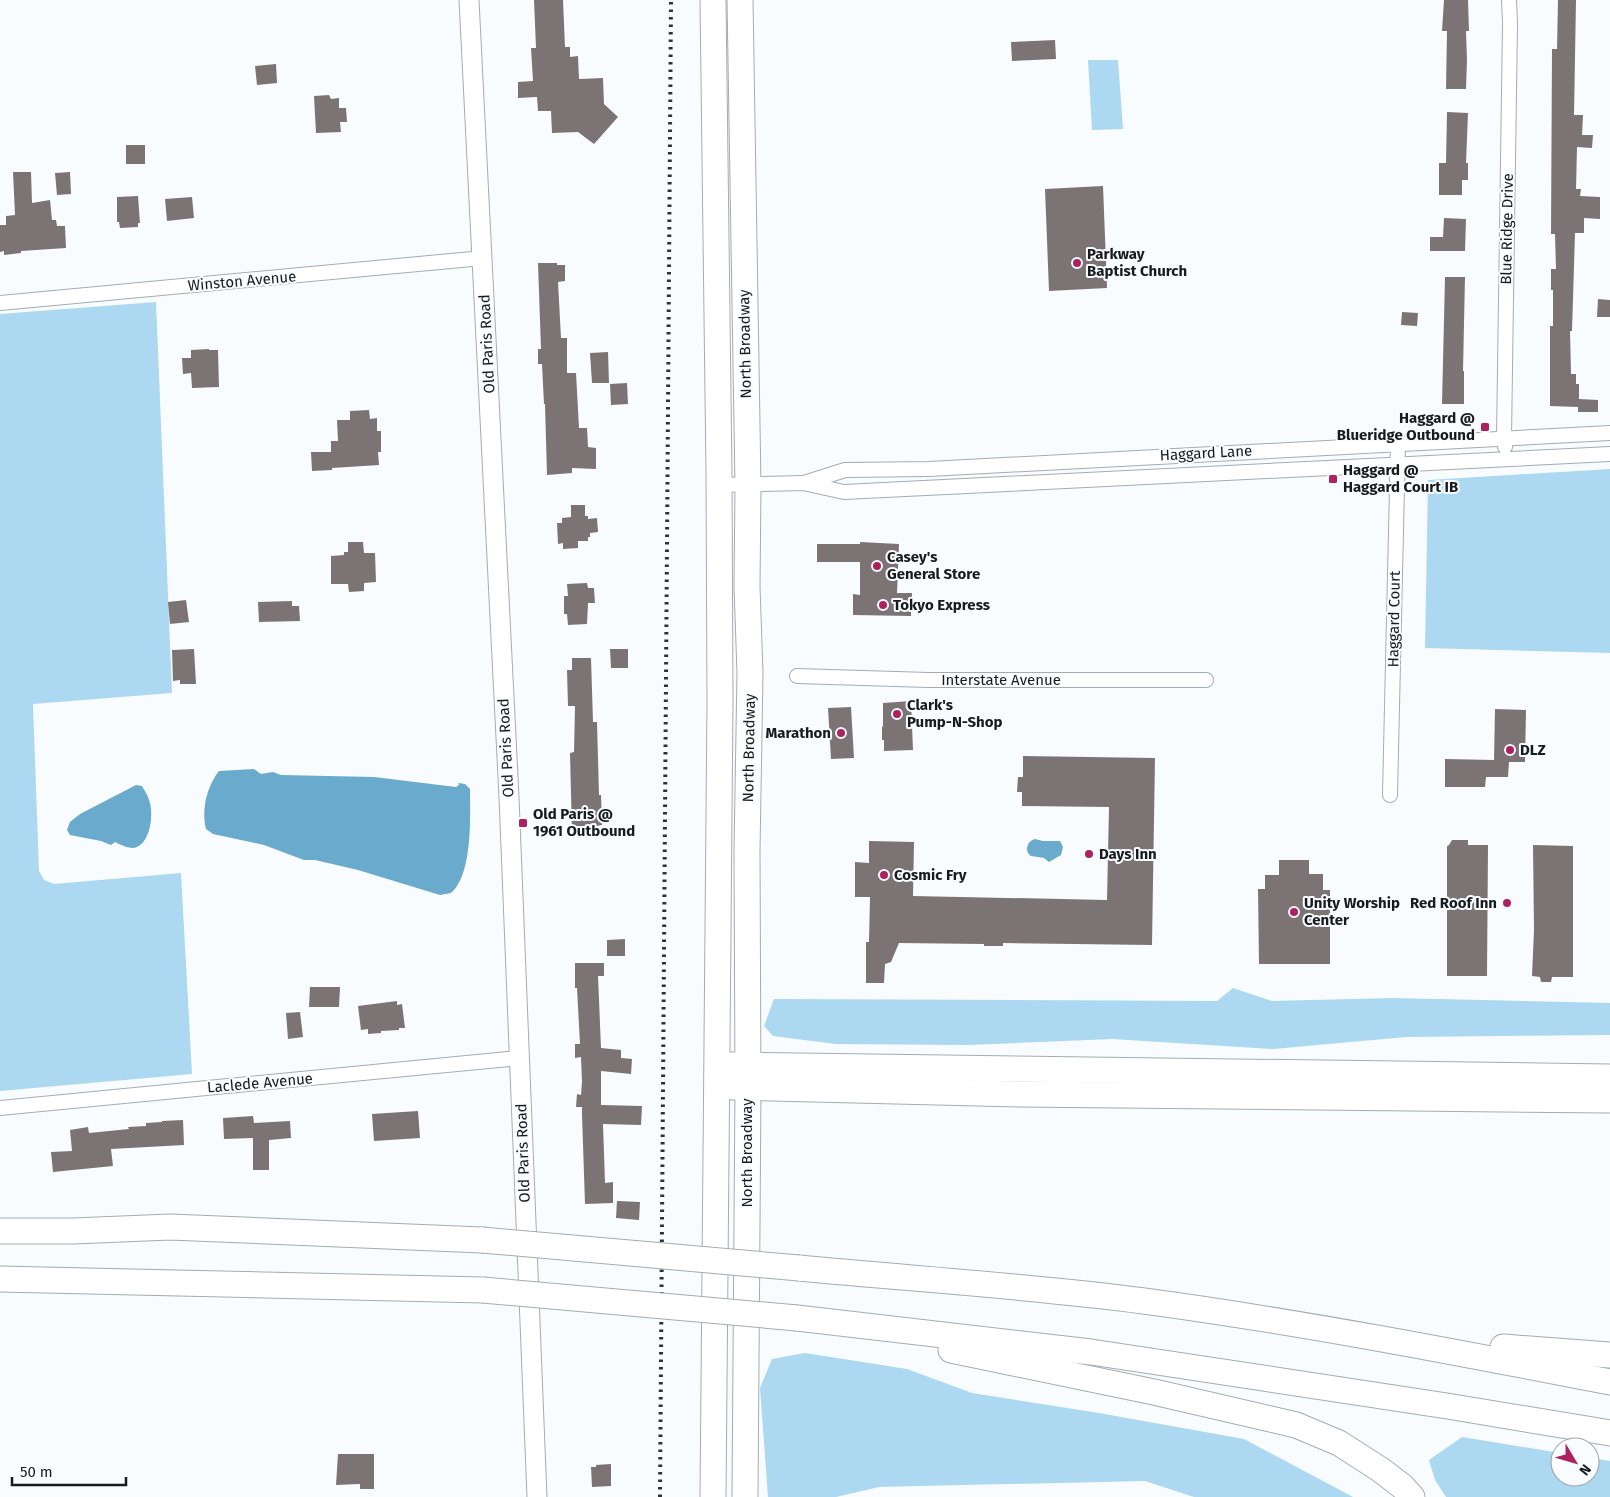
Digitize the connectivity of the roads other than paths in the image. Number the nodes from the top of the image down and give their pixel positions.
1 (470, 0) edge
2 (713, 0) edge
3 (740, 0) edge
4 (1509, 0) edge
5 (483, 258) junction
6 (0, 303) edge
7 (1610, 432) edge
8 (1504, 438) junction
9 (1398, 443) junction
10 (1610, 454) edge
11 (1506, 458) junction
12 (1398, 464) junction
13 (803, 483) junction
14 (719, 485) junction
15 (748, 485) junction
16 (797, 676) dead end
17 (1206, 680) dead end
18 (1390, 796) dead end
19 (519, 1058) junction
20 (717, 1076) junction
21 (748, 1076) junction
22 (1610, 1077) edge
23 (1610, 1100) edge
24 (0, 1108) edge
25 (0, 1231) edge
26 (0, 1279) edge
27 (854, 1324) junction
28 (1383, 1338) junction
29 (1610, 1355) edge
30 (1610, 1382) edge
31 (1610, 1433) edge
32 (537, 1497) edge
33 (713, 1497) edge
34 (745, 1497) edge
35 (1412, 1497) edge

1 - 5 street, Old Paris Road
2 - 14 highway, North Broadway
3 - 15 highway, North Broadway
4 - 8 street, Blue Ridge Drive
5 - 6 street, Winston Avenue
5 - 19 street, Old Paris Road
7 - 8 street, Haggard Lane
8 - 9 street, Haggard Lane
8 - 11 street, Blue Ridge Drive
9 - 12 street, Haggard Court
9 - 13 street, Haggard Lane
10 - 11 street, Haggard Lane
11 - 12 street, Haggard Lane
12 - 13 street, Haggard Lane
12 - 18 street, Haggard Court
13 - 15 street, Haggard Lane
14 - 15 street, Haggard Lane
14 - 20 highway, North Broadway
15 - 21 highway, North Broadway
16 - 17 street, Interstate Avenue
19 - 24 street, Laclede Avenue
19 - 32 street, Old Paris Road
20 - 21 highway
20 - 33 highway, North Broadway
21 - 22 highway
21 - 23 highway
21 - 34 highway, North Broadway
25 - 28 highway, bridge
26 - 27 highway, bridge
27 - 31 highway
27 - 35 highway
28 - 29 highway
28 - 30 highway

